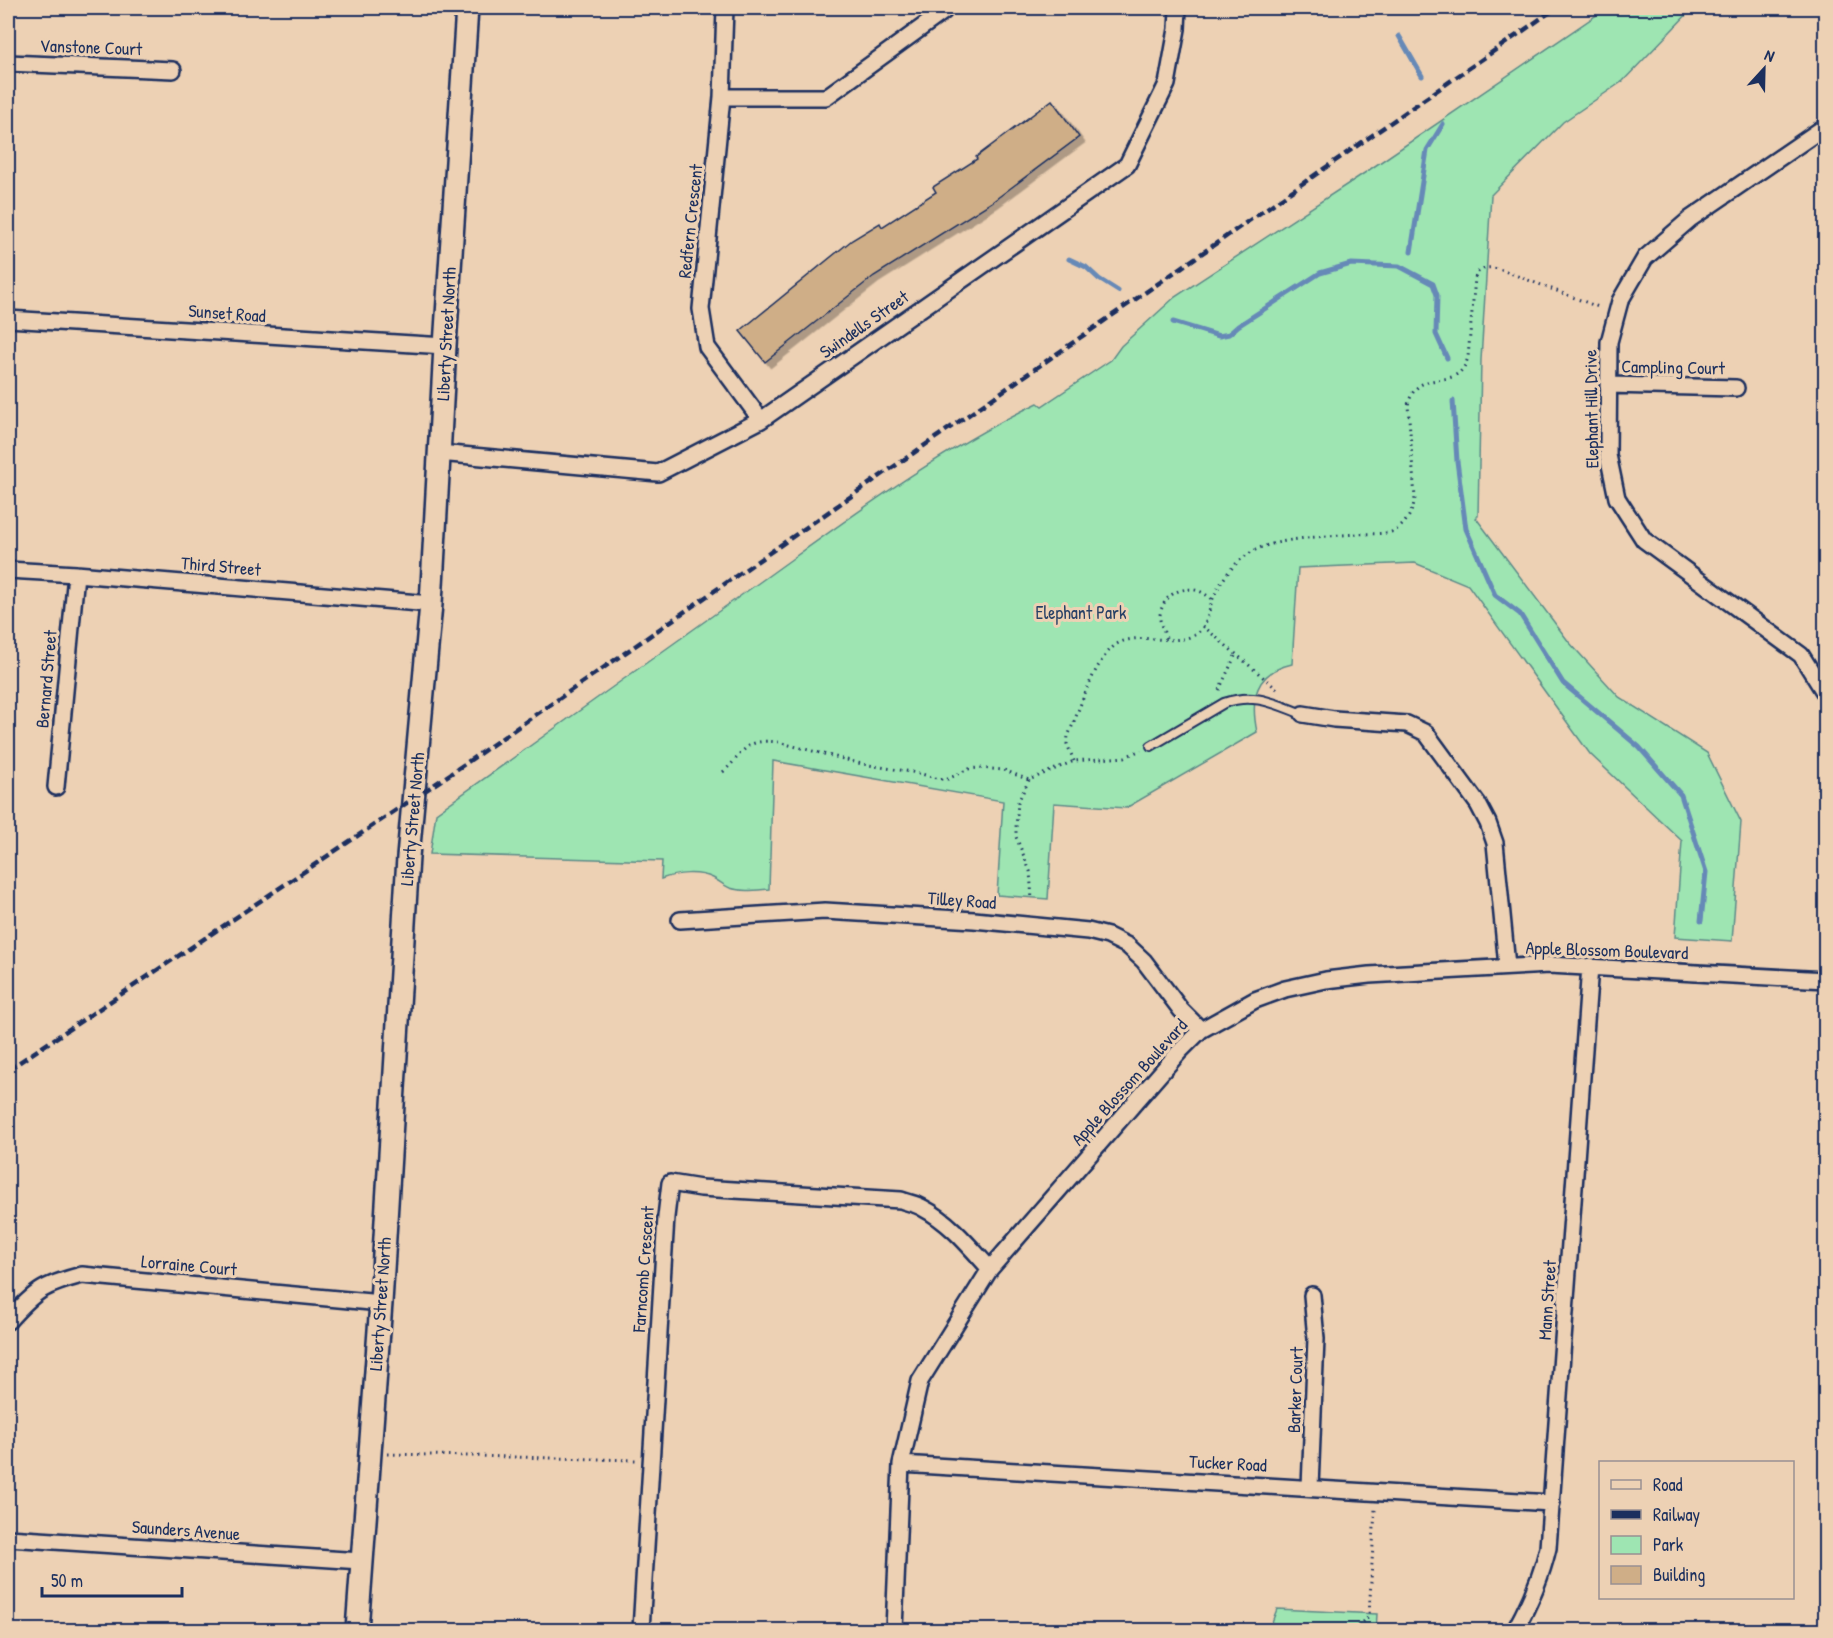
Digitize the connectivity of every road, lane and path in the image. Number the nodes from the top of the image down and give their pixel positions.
1 (467, 8) edge
2 (725, 8) edge
3 (943, 8) edge
4 (1178, 8) edge
5 (8, 63) edge
6 (173, 70) dead end
7 (722, 97) junction
8 (1826, 126) edge
9 (1616, 315) junction
10 (8, 319) edge
11 (445, 346) junction
12 (1608, 385) junction
13 (1736, 388) dead end
14 (761, 420) junction
15 (439, 453) junction
16 (8, 570) edge
17 (76, 574) junction
18 (1212, 600) junction
19 (431, 604) junction
20 (1203, 626) junction
21 (1166, 639) junction
22 (1236, 654) junction
23 (1826, 695) edge
24 (1208, 714) junction
25 (1303, 714) junction
26 (1151, 746) joint
27 (1074, 761) junction
28 (723, 772) dead end
29 (1029, 780) junction
30 (56, 787) dead end
31 (1032, 900) dead end
32 (680, 920) dead end
33 (1507, 966) junction
34 (1590, 966) junction
35 (1826, 980) edge
36 (1201, 1030) junction
37 (990, 1269) junction
38 (1312, 1295) dead end
39 (381, 1303) junction
40 (8, 1321) edge
41 (369, 1453) junction
42 (650, 1461) junction
43 (902, 1464) junction
44 (1310, 1487) junction
45 (1376, 1492) junction
46 (1552, 1503) junction
47 (8, 1538) edge
48 (361, 1561) junction
49 (357, 1630) edge
50 (641, 1630) edge
51 (894, 1630) edge
52 (1353, 1630) edge
53 (1515, 1630) edge

1 - 11 main road, Liberty Street North
2 - 7 street, Redfern Crescent
3 - 7 street
4 - 14 street, Swindells Street
5 - 6 street, Vanstone Court
7 - 14 street, Redfern Crescent
8 - 9 street, Elephant Hill Drive
9 - 12 street, Elephant Hill Drive
9 - 18 path
10 - 11 street, Sunset Road
11 - 15 main road, Liberty Street North
12 - 13 street, Campling Court
12 - 23 street, Elephant Hill Drive
14 - 15 street, Swindells Street
15 - 19 main road, Liberty Street North
16 - 17 street, Third Street
17 - 19 street, Third Street
17 - 30 street, Bernard Street
18 - 20 path
18 - 21 path
19 - 39 main road, Liberty Street North
20 - 21 path
20 - 22 path
21 - 27 path
22 - 24 path
22 - 25 path
24 - 25 lane
24 - 26 lane
25 - 33 street
26 - 27 path
27 - 29 path
28 - 29 path
29 - 31 path
32 - 36 street, Tilley Road
33 - 34 street, Apple Blossom Boulevard
33 - 36 street, Apple Blossom Boulevard
34 - 35 street, Apple Blossom Boulevard
34 - 46 street, Mann Street
36 - 37 street, Apple Blossom Boulevard
37 - 42 street, Farncomb Crescent
37 - 43 street, Apple Blossom Boulevard
38 - 44 street, Barker Court
39 - 40 street, Lorraine Court
39 - 41 main road, Liberty Street North
41 - 42 path
41 - 48 main road, Liberty Street North
42 - 50 street, Farncomb Crescent
43 - 44 street, Tucker Road
43 - 51 street, Apple Blossom Boulevard
44 - 45 street, Tucker Road
45 - 46 street, Tucker Road
45 - 52 path
46 - 53 street, Mann Street
47 - 48 street, Saunders Avenue
48 - 49 main road, Liberty Street North

